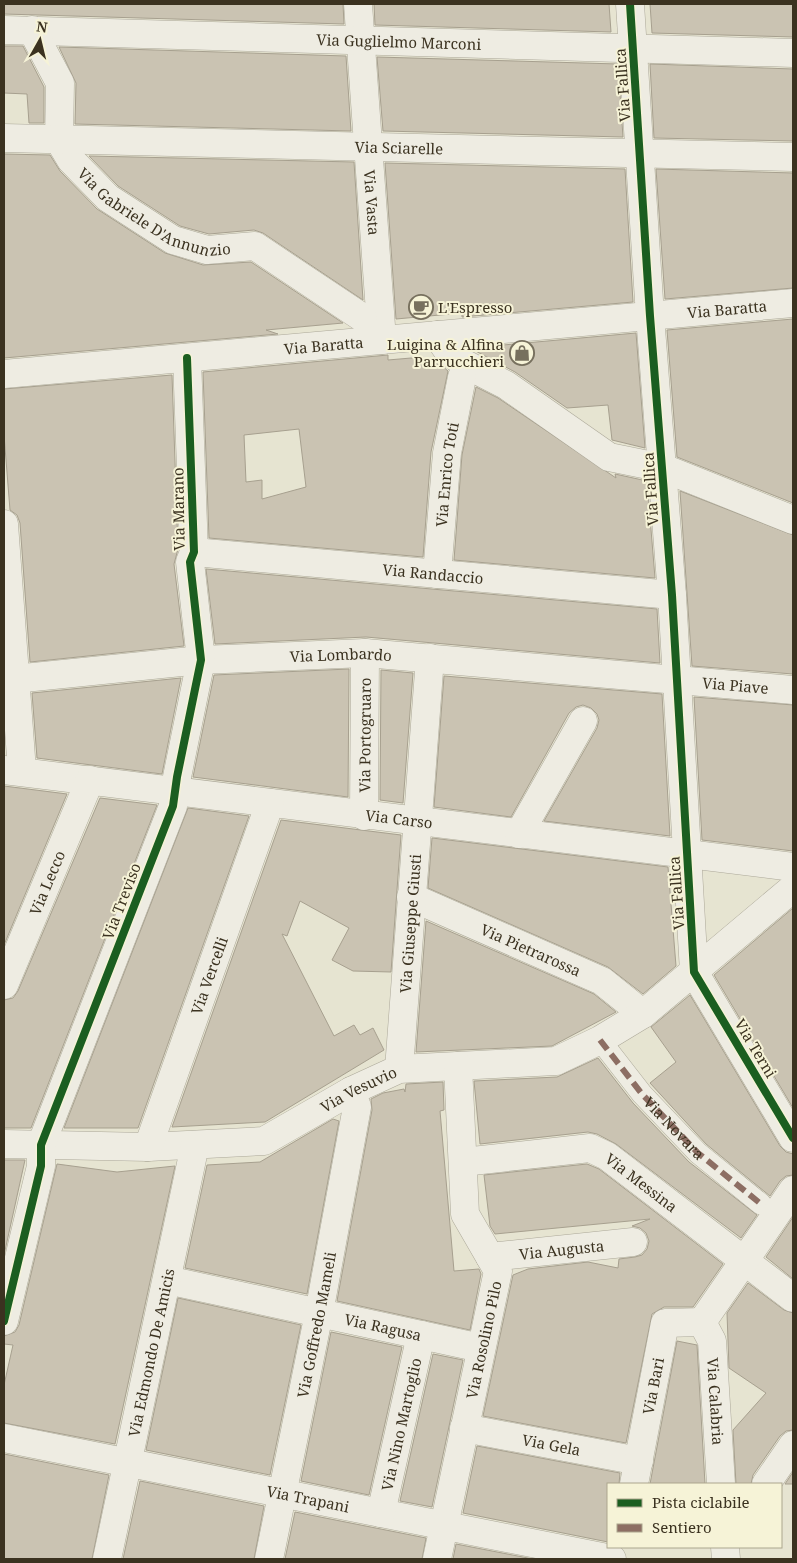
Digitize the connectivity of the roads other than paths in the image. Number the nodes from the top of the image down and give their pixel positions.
1 (358, 4) edge
2 (630, 4) edge
3 (4, 30) edge
4 (32, 30) junction
5 (360, 41) junction
6 (634, 48) junction
7 (793, 53) edge
8 (4, 138) edge
9 (59, 140) junction
10 (368, 148) junction
11 (641, 154) junction
12 (793, 157) edge
13 (793, 303) edge
14 (650, 316) junction
15 (364, 318) dead end
16 (437, 335) junction
17 (382, 340) junction
18 (187, 358) junction
19 (4, 374) edge
20 (462, 377) dead end
21 (663, 468) junction
22 (793, 520) edge
23 (4, 524) edge
24 (194, 552) junction
25 (437, 574) junction
26 (672, 595) junction
27 (364, 653) junction
28 (430, 658) junction
29 (201, 660) junction
30 (10, 680) edge
31 (678, 681) junction
32 (793, 690) edge
33 (583, 722) dead end
34 (13, 770) edge
35 (90, 780) junction
36 (175, 791) junction
37 (270, 803) junction
38 (364, 816) junction
39 (417, 822) junction
40 (519, 834) junction
41 (687, 854) junction
42 (793, 867) edge
43 (793, 888) edge
44 (411, 897) junction
45 (694, 972) junction
46 (4, 985) edge
47 (643, 1014) junction
48 (600, 1040) junction
49 (458, 1066) junction
50 (399, 1069) junction
51 (351, 1091) junction
52 (793, 1138) edge
53 (4, 1144) edge
54 (42, 1145) junction
55 (196, 1145) junction
56 (148, 1147) junction
57 (463, 1162) junction
58 (793, 1190) edge
59 (761, 1204) dead end
60 (633, 1242) dead end
61 (490, 1257) junction
62 (744, 1261) junction
63 (167, 1280) junction
64 (793, 1298) edge
65 (319, 1313) junction
66 (4, 1321) edge
67 (702, 1322) junction
68 (421, 1335) junction
69 (481, 1348) junction
70 (464, 1428) junction
71 (4, 1438) edge
72 (793, 1445) edge
73 (128, 1463) junction
74 (636, 1472) edge
75 (721, 1483) edge
76 (767, 1483) edge
77 (282, 1494) junction
78 (381, 1513) junction
79 (444, 1526) junction
80 (107, 1559) edge
81 (269, 1559) edge
82 (437, 1559) edge
83 (612, 1559) edge

1 - 5 street, Via Vasta
2 - 6 street, Via Fallica
3 - 4 street, Via Guglielmo Marconi
4 - 5 street, Via Guglielmo Marconi
4 - 9 street
5 - 6 street, Via Guglielmo Marconi
5 - 10 street, Via Vasta
6 - 7 street, Via Guglielmo Marconi
6 - 11 street, Via Fallica
8 - 9 street, Via Sciarelle
9 - 10 street, Via Sciarelle
9 - 15 street, Via Gabriele D'Annunzio
10 - 11 street, Via Sciarelle
10 - 17 street, Via Vasta
11 - 12 street, Via Sciarelle
11 - 14 street, Via Fallica
13 - 14 street, Via Baratta
14 - 16 street, Via Baratta
14 - 21 street, Via Fallica
16 - 17 street, Via Baratta
16 - 21 street
17 - 18 street, Via Baratta
18 - 19 street, Via Baratta
18 - 24 street, Via Marano
20 - 25 street, Via Enrico Toti
21 - 22 street
21 - 26 street, Via Fallica
23 - 30 street
24 - 25 street, Via Randaccio
24 - 29 street, Via Marano
25 - 26 street, Via Randaccio
26 - 31 street, Via Fallica
27 - 28 street, Via Lombardo
27 - 29 street, Via Lombardo
27 - 38 street, Via Portogruaro
28 - 31 street, Via Lombardo
28 - 39 street, Via Giuseppe Giusti
29 - 30 street, Via Lombardo
29 - 36 street, Via Treviso
30 - 34 street
31 - 32 street, Via Piave
31 - 41 street, Via Fallica
33 - 40 street
34 - 35 street, Via Carso
35 - 36 street, Via Carso
35 - 46 street, Via Lecco
36 - 37 street, Via Carso
36 - 54 street, Via Treviso
37 - 38 street, Via Carso
37 - 56 street, Via Vercelli
38 - 39 street, Via Carso
39 - 40 street, Via Carso
39 - 44 street, Via Giuseppe Giusti
40 - 41 street, Via Carso
41 - 42 street, Via Carso
41 - 45 street, Via Fallica
43 - 45 street, Via Vesuvio
44 - 47 street, Via Pietrarossa
44 - 50 street, Via Giuseppe Giusti
45 - 47 street, Via Vesuvio
45 - 52 street, Via Terni
47 - 48 street, Via Vesuvio
48 - 49 street, Via Vesuvio
48 - 59 street, Via Novara
49 - 50 street, Via Vesuvio
49 - 57 street, Via Rosolino Pilo
50 - 51 street, Via Vesuvio
51 - 55 street, Via Vesuvio
51 - 65 street, Via Goffredo Mameli
53 - 54 street, Via Vesuvio
54 - 56 street, Via Vesuvio
54 - 66 street, Via Treviso
55 - 56 street, Via Vesuvio
55 - 63 street, Via Edmondo De Amicis
57 - 61 street, Via Rosolino Pilo
57 - 62 street, Via Messina
58 - 62 street
60 - 61 street, Via Augusta
61 - 69 street, Via Rosolino Pilo
62 - 64 street, Via Messina
62 - 67 street
63 - 65 street, Via Ragusa
63 - 73 street, Via Edmondo De Amicis
65 - 68 street, Via Ragusa
65 - 77 street, Via Goffredo Mameli
67 - 74 street, Via Bari
67 - 75 street, Via Calabria
68 - 69 street, Via Ragusa
68 - 78 street, Via Nino Martoglio
69 - 70 street, Via Rosolino Pilo
70 - 74 street, Via Gela
70 - 79 street, Via Rosolino Pilo
71 - 73 street, Via Trapani
72 - 76 street
73 - 77 street, Via Trapani
73 - 80 street, Via Edmondo De Amicis
77 - 78 street, Via Trapani
77 - 81 street, Via Goffredo Mameli
78 - 79 street, Via Trapani
79 - 82 street, Via Rosolino Pilo
79 - 83 street, Via Trapani

